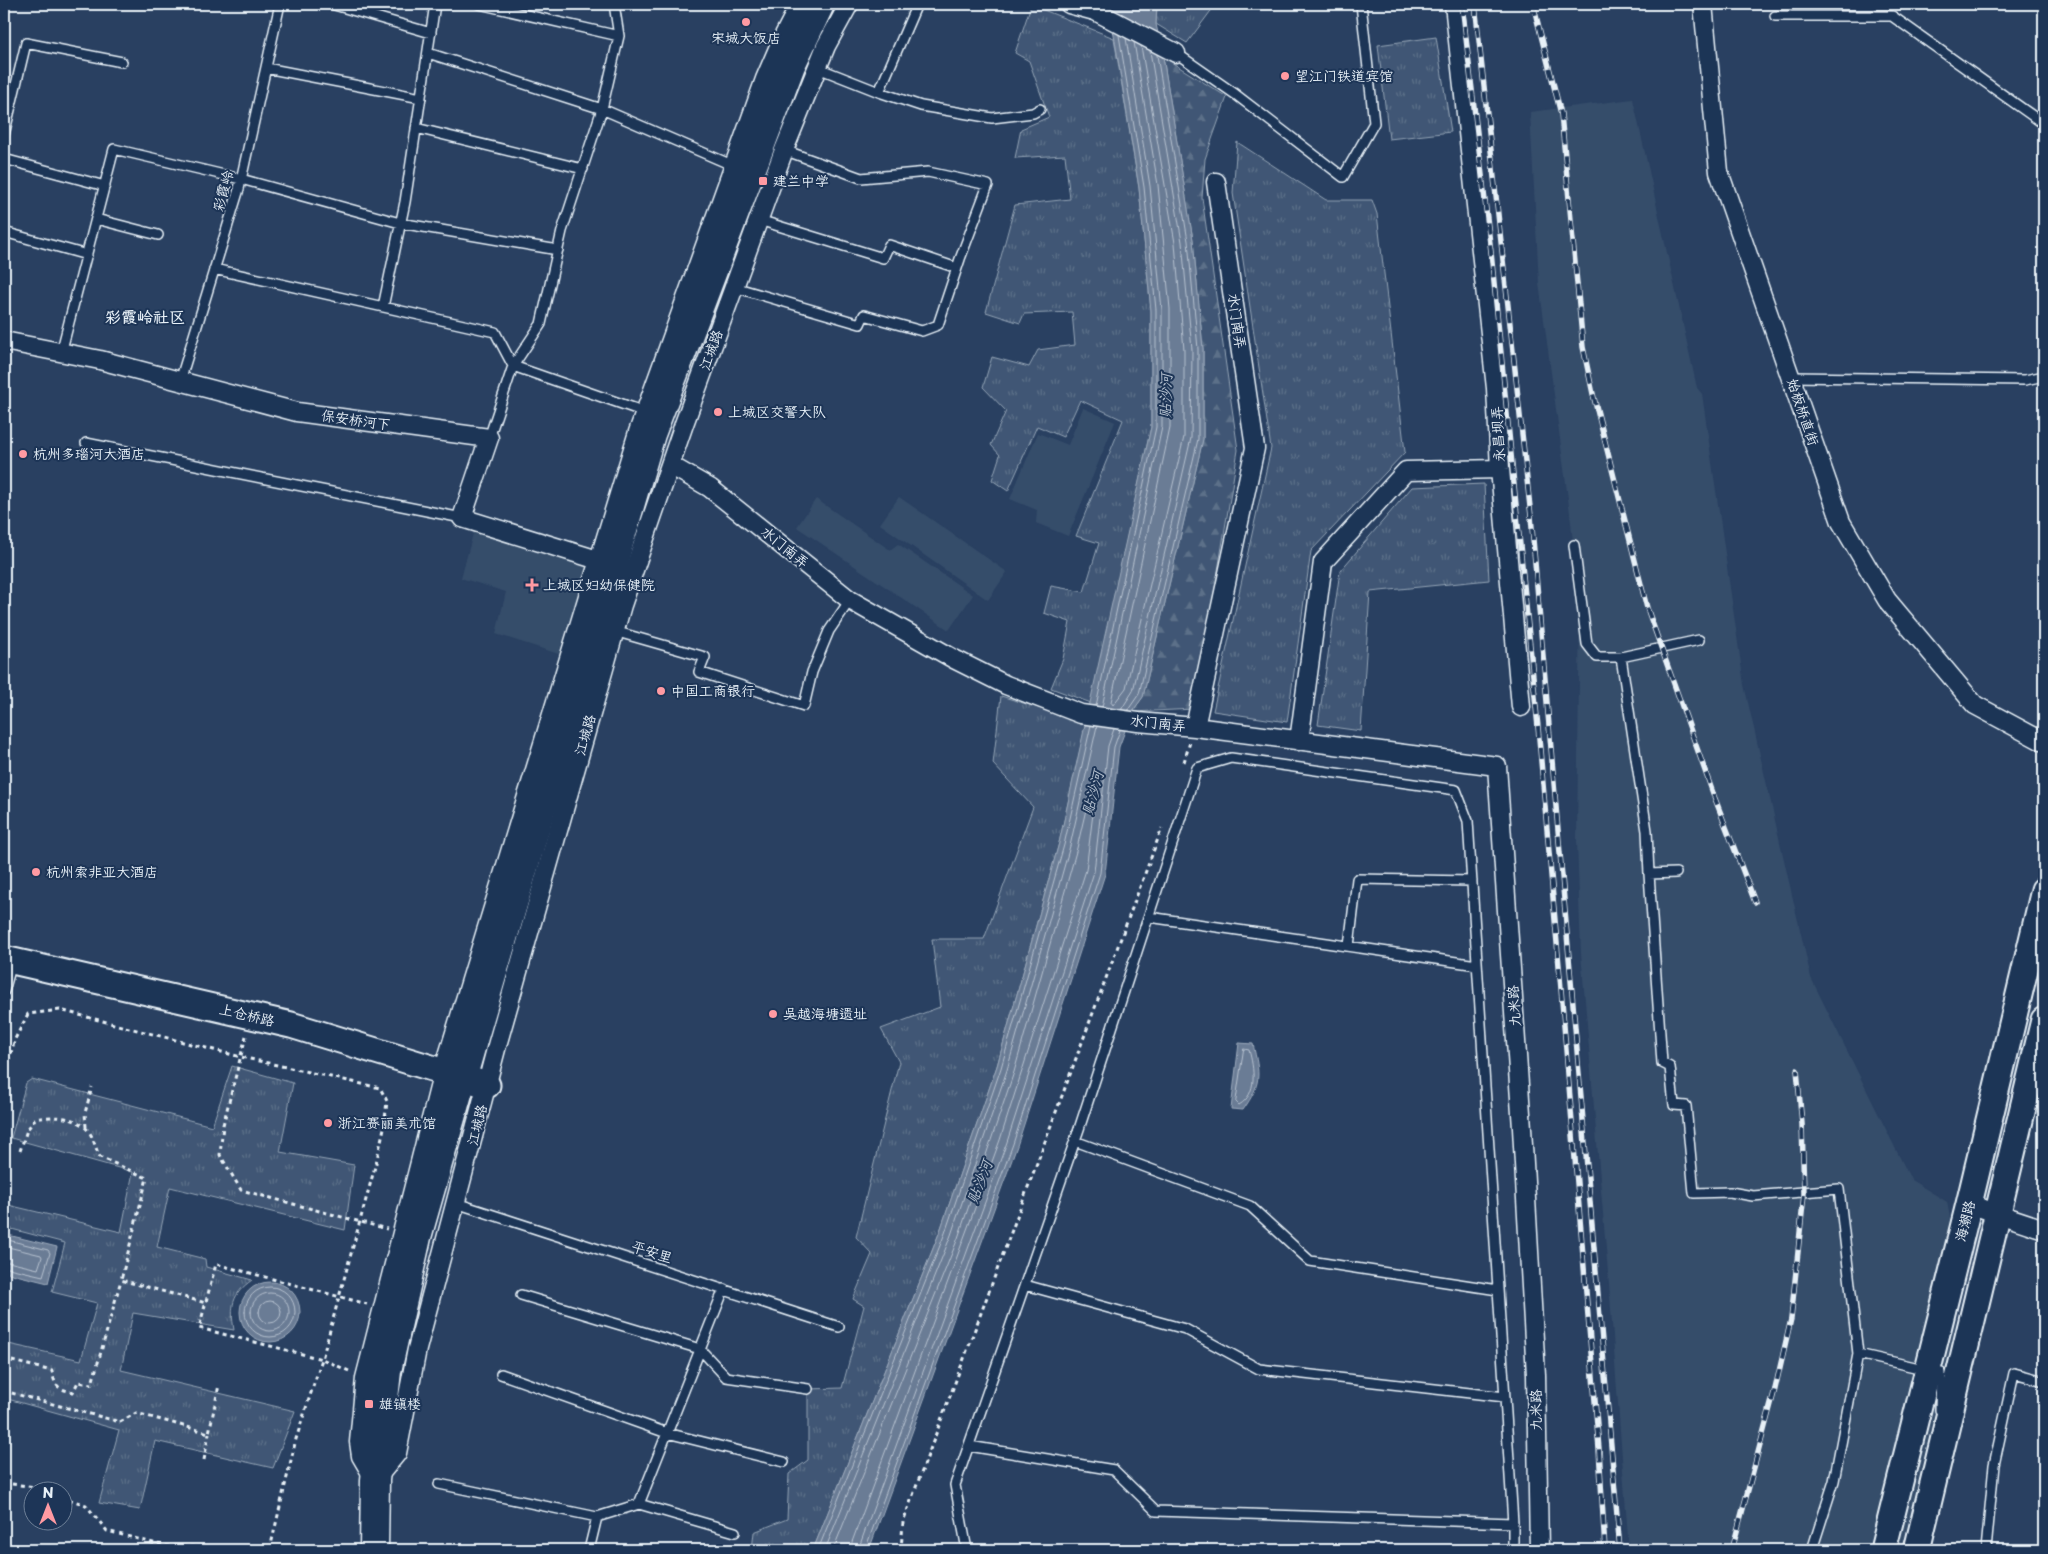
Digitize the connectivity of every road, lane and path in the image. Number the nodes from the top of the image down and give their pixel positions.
1 (280, 4) edge
2 (331, 4) edge
3 (435, 4) edge
4 (479, 4) edge
5 (614, 4) edge
6 (800, 4) edge
7 (820, 4) edge
8 (848, 4) edge
9 (917, 4) edge
10 (1069, 4) edge
11 (1360, 4) edge
12 (1454, 4) edge
13 (1703, 4) edge
14 (1775, 16) dead end
15 (431, 33) junction
16 (619, 36) junction
17 (428, 53) junction
18 (1176, 53) joint
19 (122, 62) dead end
20 (266, 68) junction
21 (818, 68) junction
22 (879, 92) junction
23 (421, 98) junction
24 (1040, 108) dead end
25 (602, 109) junction
26 (2044, 124) edge
27 (416, 128) junction
28 (4, 134) edge
29 (784, 150) junction
30 (4, 159) edge
31 (734, 166) junction
32 (583, 168) junction
33 (241, 179) junction
34 (1216, 182) dead end
35 (105, 186) junction
36 (96, 219) junction
37 (759, 220) junction
38 (400, 223) junction
39 (4, 232) edge
40 (158, 235) dead end
41 (558, 250) junction
42 (87, 255) junction
43 (957, 268) junction
44 (214, 269) junction
45 (734, 287) junction
46 (383, 307) junction
47 (4, 341) edge
48 (61, 352) junction
49 (513, 366) junction
50 (2044, 376) edge
51 (1791, 377) junction
52 (180, 381) junction
53 (645, 412) junction
54 (489, 438) junction
55 (86, 443) dead end
56 (670, 466) junction
57 (1500, 469) junction
58 (462, 518) junction
59 (1574, 545) dead end
60 (598, 560) junction
61 (850, 600) junction
62 (614, 631) junction
63 (1699, 640) dead end
64 (1621, 657) junction
65 (1521, 707) dead end
66 (1195, 727) junction
67 (1299, 740) junction
68 (2044, 742) edge
69 (1183, 763) dead end
70 (1162, 827) dead end
71 (1676, 873) dead end
72 (1649, 874) junction
73 (1472, 882) junction
74 (2044, 890) edge
75 (1149, 917) junction
76 (1348, 946) junction
77 (8, 960) edge
78 (1477, 965) junction
79 (4, 992) edge
80 (251, 1016) junction
81 (2044, 1020) edge
82 (241, 1057) junction
83 (4, 1078) edge
84 (464, 1079) junction
85 (92, 1087) dead end
86 (86, 1127) junction
87 (1075, 1141) junction
88 (20, 1151) dead end
89 (456, 1204) junction
90 (1969, 1204) junction
91 (1998, 1214) junction
92 (361, 1222) junction
93 (2044, 1229) edge
94 (402, 1233) junction
95 (121, 1280) junction
96 (1025, 1285) junction
97 (724, 1290) junction
98 (1498, 1290) junction
99 (340, 1296) junction
100 (521, 1296) dead end
101 (206, 1303) junction
102 (382, 1308) junction
103 (839, 1326) dead end
104 (700, 1349) junction
105 (1858, 1354) junction
106 (4, 1359) edge
107 (322, 1359) junction
108 (502, 1374) dead end
109 (365, 1378) junction
110 (2044, 1381) edge
111 (219, 1385) dead end
112 (808, 1389) dead end
113 (4, 1391) edge
114 (1505, 1397) junction
115 (209, 1433) junction
116 (668, 1433) junction
117 (969, 1446) junction
118 (204, 1460) dead end
119 (784, 1462) dead end
120 (375, 1480) junction
121 (4, 1483) edge
122 (439, 1484) dead end
123 (22, 1485) edge
124 (72, 1500) edge
125 (639, 1504) junction
126 (598, 1517) junction
127 (1514, 1523) junction
128 (1913, 1524) dead end
129 (735, 1532) dead end
130 (374, 1550) edge
131 (589, 1550) edge
132 (901, 1550) edge
133 (967, 1550) edge
134 (1513, 1550) edge
135 (1539, 1550) edge
136 (1812, 1550) edge
137 (1884, 1550) edge
138 (1918, 1550) edge
139 (1986, 1550) edge

1 - 20 lane, 彩霞岭
2 - 15 lane
3 - 15 lane
4 - 16 lane
5 - 16 lane
6 - 31 street, 江城路
7 - 84 main road, 江城路
8 - 21 street, 江城路
9 - 22 lane
10 - 18 street
11 - 18 lane
12 - 57 street, 永昌坝弄
13 - 51 street, 始板桥直街
14 - 26 lane
15 - 17 lane
16 - 25 lane
17 - 23 lane
17 - 25 lane
19 - 28 lane
20 - 23 lane
20 - 33 lane, 彩霞岭
21 - 22 lane
21 - 29 street, 江城路
22 - 24 lane
23 - 27 lane
25 - 31 lane
25 - 32 lane
27 - 32 lane
27 - 38 lane
29 - 37 street, 江城路
29 - 43 lane
30 - 35 lane
31 - 53 street, 江城路
32 - 41 lane
33 - 35 lane
33 - 38 lane
33 - 44 lane, 彩霞岭
34 - 66 street, 水门南弄
35 - 36 lane
36 - 40 lane
36 - 42 lane
37 - 43 lane
37 - 45 street, 江城路
38 - 41 lane
38 - 46 lane
39 - 42 lane
41 - 49 lane
42 - 48 lane
43 - 45 lane
44 - 46 lane
44 - 52 lane, 彩霞岭
45 - 56 street, 江城路
46 - 49 lane
47 - 48 street, 保安桥河下
48 - 52 street, 保安桥河下
49 - 53 lane
49 - 54 lane
50 - 51 lane
51 - 68 street, 始板桥直街
52 - 54 street, 保安桥河下
53 - 60 street, 江城路
54 - 58 street
55 - 58 lane
56 - 61 street, 水门南弄
56 - 62 street, 江城路
57 - 65 street
57 - 67 street, 永昌坝弄
58 - 60 street
59 - 64 lane
60 - 84 street, 江城路
61 - 62 lane
61 - 66 street, 水门南弄
62 - 84 street, 江城路
63 - 64 lane
64 - 72 lane
66 - 67 street, 九米路
66 - 69 path
67 - 135 street, 九米路
70 - 132 path
71 - 72 lane
72 - 105 lane
73 - 75 lane
73 - 76 lane
73 - 78 lane
74 - 90 street, 海潮路
75 - 76 lane
75 - 87 lane
76 - 78 lane
77 - 79 lane
77 - 80 street, 上仓桥路
78 - 98 lane
80 - 82 path
80 - 84 street, 上仓桥路
81 - 91 street
82 - 83 path
82 - 92 path
82 - 92 path
84 - 89 street, 江城路
84 - 94 street, 江城路
84 - 120 main road, 江城路
85 - 86 path
86 - 88 path
86 - 95 path
87 - 96 lane
87 - 98 lane
89 - 97 lane, 平安里
89 - 120 street, 江城路
90 - 91 street
90 - 137 street, 海潮路
91 - 93 street
91 - 138 street
92 - 94 path
92 - 99 path
94 - 102 street, 江城路
95 - 101 path
95 - 106 path
96 - 114 lane
96 - 117 lane
97 - 103 lane, 平安里
97 - 104 lane
98 - 114 lane
99 - 101 path
99 - 102 path
99 - 107 path
100 - 104 lane
101 - 107 path
102 - 109 street, 江城路
104 - 112 lane
104 - 116 lane
105 - 128 lane
105 - 136 lane
107 - 109 path
107 - 124 path
108 - 116 lane
109 - 120 street, 江城路
110 - 139 lane
111 - 115 path
113 - 115 path
114 - 127 lane
115 - 118 path
116 - 119 lane
116 - 125 lane
117 - 127 lane
117 - 133 lane
120 - 130 main road, 江城路
121 - 123 path
122 - 126 lane
125 - 126 lane
125 - 129 lane
126 - 131 lane
127 - 134 lane

